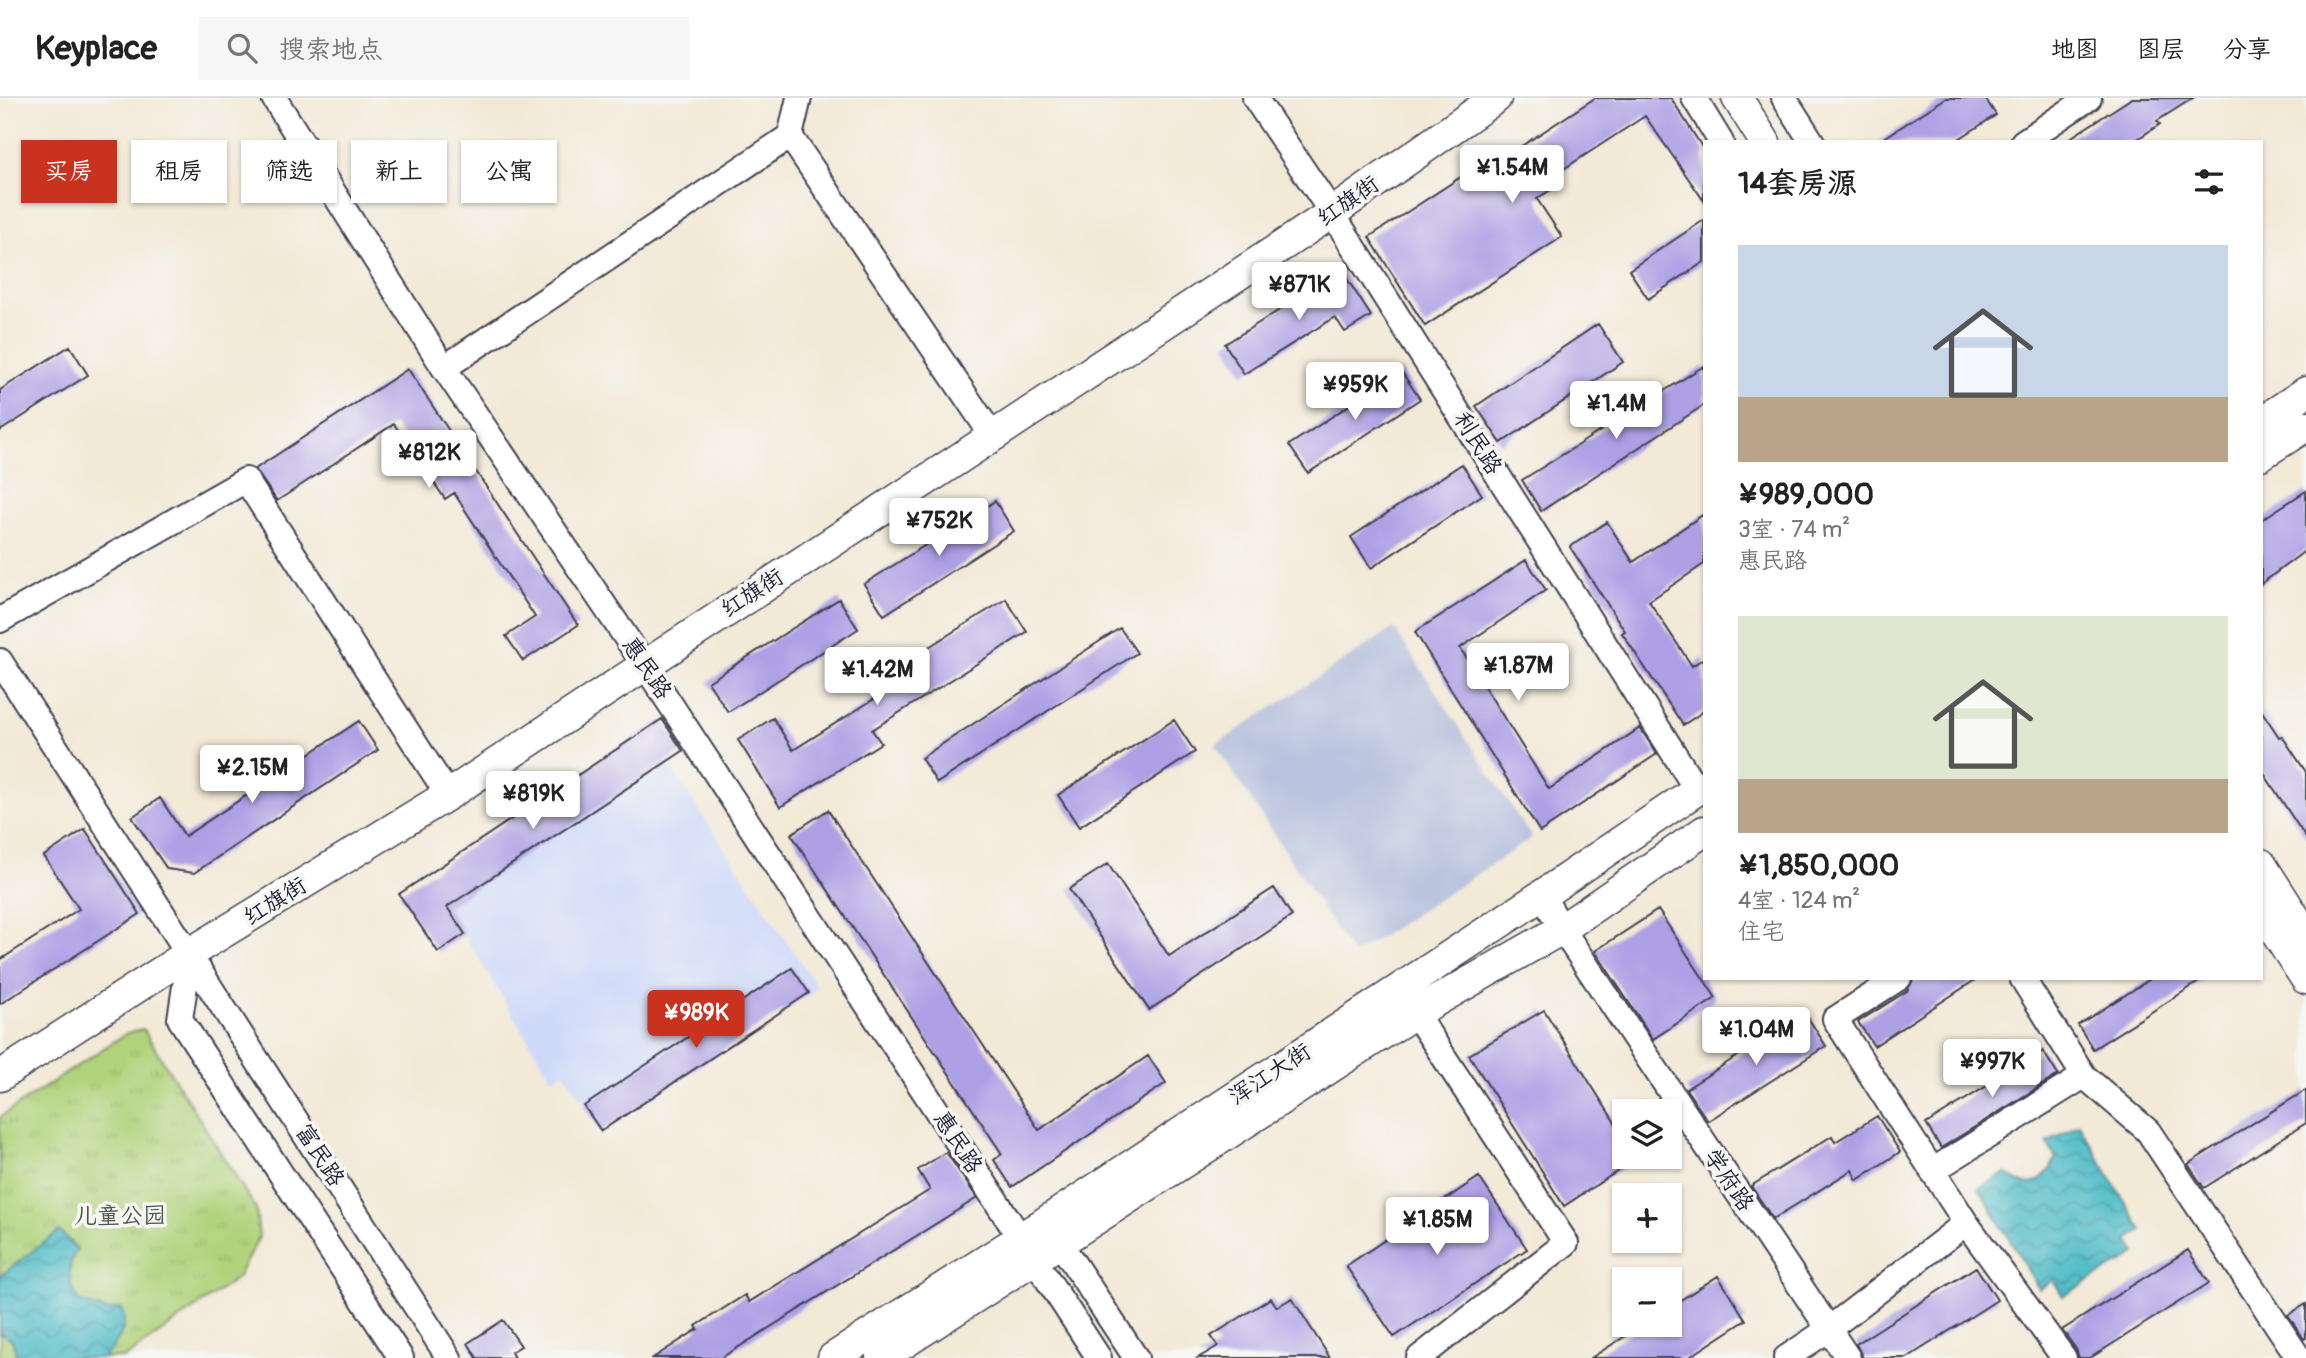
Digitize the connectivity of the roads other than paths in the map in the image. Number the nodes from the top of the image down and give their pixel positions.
1 (274, 98) edge
2 (799, 98) edge
3 (1255, 98) edge
4 (1496, 98) edge
5 (1693, 98) edge
6 (1737, 98) edge
7 (1759, 98) edge
8 (1784, 98) edge
9 (2089, 98) edge
10 (790, 136) junction
11 (1720, 140) edge
12 (1764, 140) edge
13 (1786, 140) edge
14 (1811, 140) edge
15 (2026, 140) edge
16 (1332, 213) junction
17 (444, 368) junction
18 (2306, 392) edge
19 (2263, 421) edge
20 (2306, 426) edge
21 (992, 435) junction
22 (2263, 454) edge
23 (0, 620) edge
24 (0, 661) edge
25 (644, 664) junction
26 (1701, 788) edge
27 (448, 795) junction
28 (1703, 832) edge
29 (2263, 867) edge
30 (1542, 895) junction
31 (2263, 913) edge
32 (1562, 929) junction
33 (2306, 935) edge
34 (190, 953) junction
35 (2306, 979) edge
36 (1896, 980) edge
37 (2023, 980) edge
38 (1415, 1013) junction
39 (0, 1076) edge
40 (2084, 1076) junction
41 (1933, 1171) junction
42 (1966, 1223) junction
43 (1060, 1243) junction
44 (1028, 1249) junction
45 (1829, 1329) junction
46 (401, 1358) edge
47 (449, 1358) edge
48 (833, 1358) edge
49 (881, 1358) edge
50 (1099, 1358) edge
51 (1136, 1358) edge
52 (1419, 1358) edge
53 (1786, 1358) edge
54 (1848, 1358) edge
55 (2064, 1358) edge
56 (2299, 1358) edge

1 - 17 street, 惠民路
2 - 10 street
3 - 16 street, 利民路
4 - 16 main road, 红旗街
5 - 11 street
6 - 12 main road
7 - 13 main road
8 - 14 street
9 - 15 street
10 - 17 street
10 - 21 street
16 - 21 main road, 红旗街
16 - 26 street, 利民路
17 - 25 street, 惠民路
18 - 19 main road
20 - 22 main road
21 - 25 main road, 红旗街
23 - 27 street
24 - 34 street, 富民路
25 - 27 main road, 红旗街
25 - 44 street, 惠民路
26 - 30 main road, 浑江大街
27 - 34 main road, 红旗街
28 - 32 main road, 浑江大街
29 - 33 main road
30 - 32 street, 学府路
30 - 44 main road, 浑江大街
31 - 35 main road
32 - 38 main road, 浑江大街
32 - 45 street, 学府路
34 - 39 main road, 红旗街
34 - 46 street, 富民路
34 - 47 street, 富民路
36 - 41 street
37 - 40 street
38 - 43 main road, 浑江大街
38 - 52 street
40 - 41 street
40 - 56 street
41 - 42 street
42 - 45 street
42 - 55 street
43 - 44 main road, 浑江大街
43 - 51 street
44 - 48 main road, 浑江大街
44 - 49 main road, 浑江大街
44 - 50 street, 惠民路
45 - 53 street
45 - 54 street, 学府路

